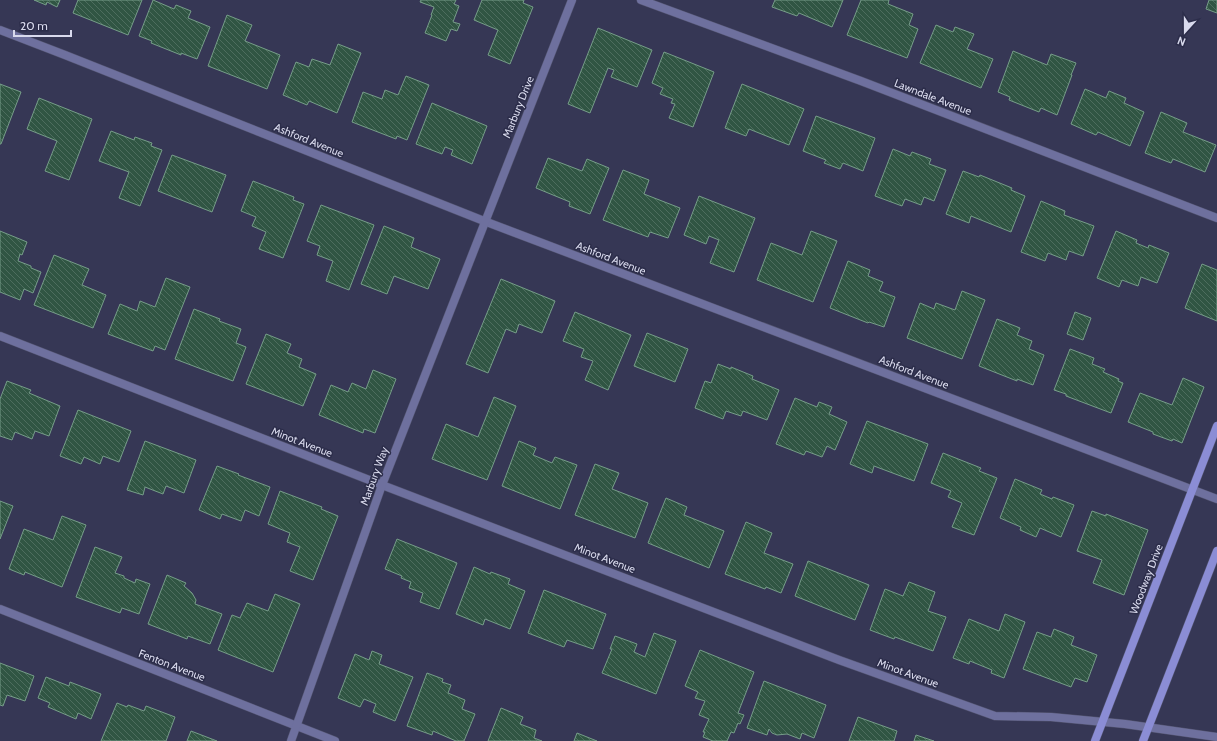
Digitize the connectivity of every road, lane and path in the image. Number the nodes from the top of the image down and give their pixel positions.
1 (572, 0) edge
2 (641, 0) edge
3 (0, 30) edge
4 (1217, 218) edge
5 (484, 221) junction
6 (0, 336) edge
7 (1217, 426) edge
8 (382, 485) junction
9 (1192, 490) junction
10 (1217, 499) edge
11 (1217, 551) edge
12 (0, 609) edge
13 (1102, 722) junction
14 (297, 726) junction
15 (1148, 728) junction
16 (1217, 737) edge
17 (290, 741) edge
18 (335, 741) edge
19 (1095, 741) edge
20 (1143, 741) edge

1 - 5 street, Marbury Drive
2 - 4 street, Lawndale Avenue
3 - 5 street, Ashford Avenue
5 - 8 street, Marbury Way
5 - 9 street, Ashford Avenue
6 - 8 street, Minot Avenue
7 - 9 street, Woodway Drive
8 - 13 street, Minot Avenue
8 - 14 street, Marbury Way
9 - 10 street, Ashford Avenue
9 - 13 street, Woodway Drive
11 - 15 street
12 - 14 street, Fenton Avenue
13 - 15 street, Minot Avenue
13 - 19 street, Woodway Drive
14 - 17 street, Marbury Way
14 - 18 street, Fenton Avenue
15 - 16 street, Minot Avenue
15 - 20 street

